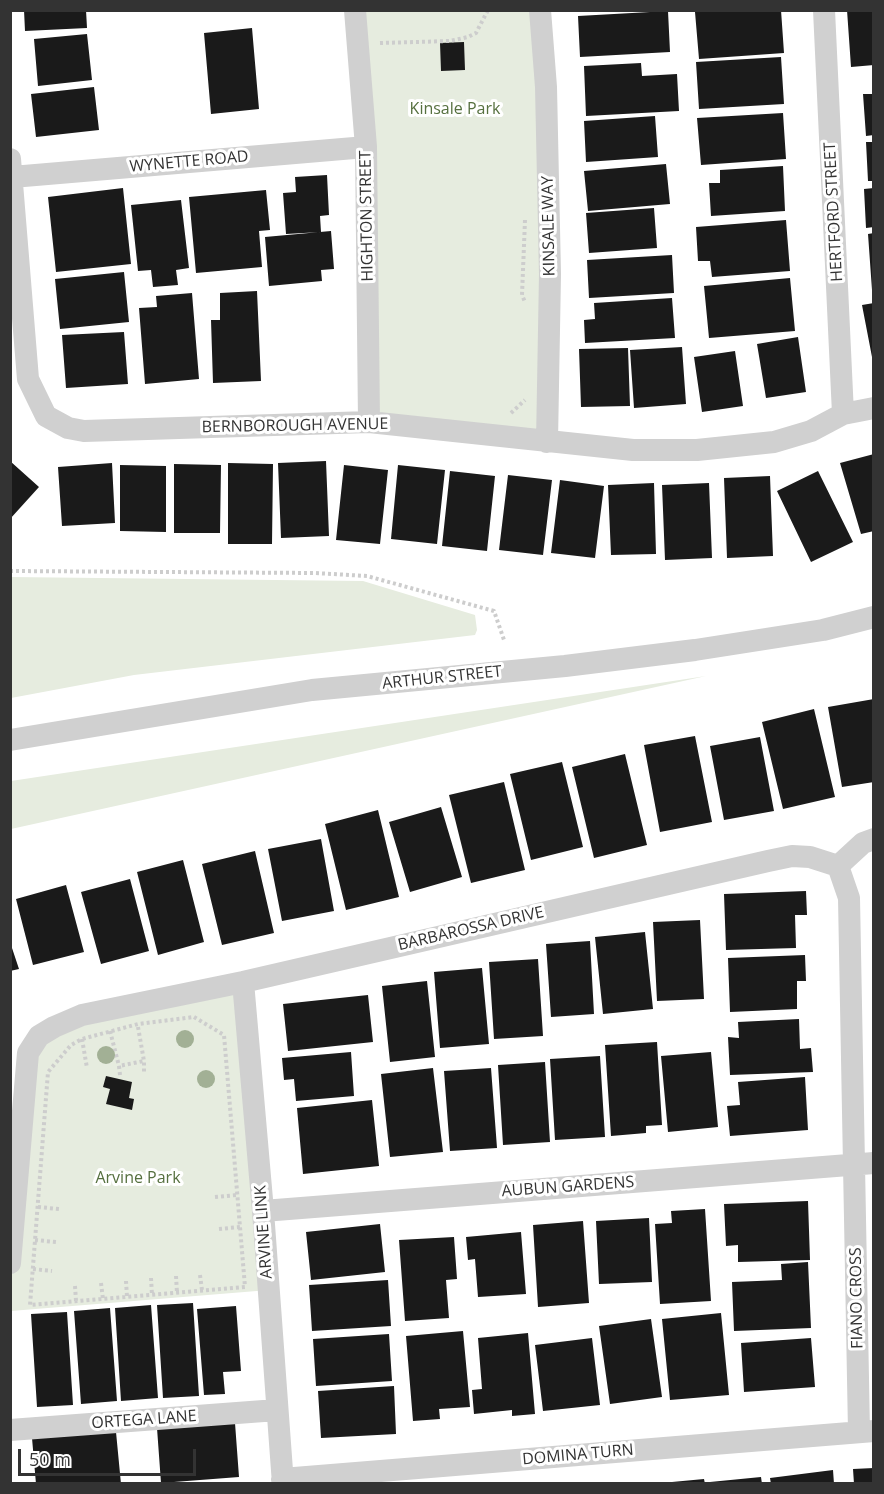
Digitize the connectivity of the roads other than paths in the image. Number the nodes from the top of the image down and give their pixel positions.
1 (355, 10) edge
2 (540, 10) edge
3 (824, 10) edge
4 (366, 147) junction
5 (11, 168) edge
6 (873, 408) edge
7 (843, 414) junction
8 (369, 422) junction
9 (548, 442) junction
10 (873, 617) edge
11 (10, 740) edge
12 (873, 839) edge
13 (838, 866) junction
14 (243, 982) junction
15 (864, 1164) edge
16 (263, 1211) junction
17 (10, 1263) edge
18 (277, 1410) junction
19 (10, 1430) edge
20 (866, 1432) edge
21 (283, 1481) edge

1 - 4 street, HIGHTON STREET
2 - 9 street, KINSALE WAY
3 - 7 street, HERTFORD STREET
4 - 5 street, WYNETTE ROAD
4 - 8 street, HIGHTON STREET
5 - 8 street, BERNBOROUGH AVENUE
6 - 7 street, BERNBOROUGH AVENUE
7 - 9 street, BERNBOROUGH AVENUE
8 - 9 street, BERNBOROUGH AVENUE
10 - 11 street, ARTHUR STREET
12 - 13 street
13 - 14 street, BARBAROSSA DRIVE
13 - 15 street
14 - 16 street, ARVINE LINK
14 - 17 street, BARBAROSSA DRIVE
15 - 16 street, AUBUN GARDENS
15 - 20 street, FIANO CROSS
16 - 18 street, ARVINE LINK
18 - 19 street, ORTEGA LANE
18 - 21 street, ARVINE LINK
20 - 21 street, DOMINA TURN

